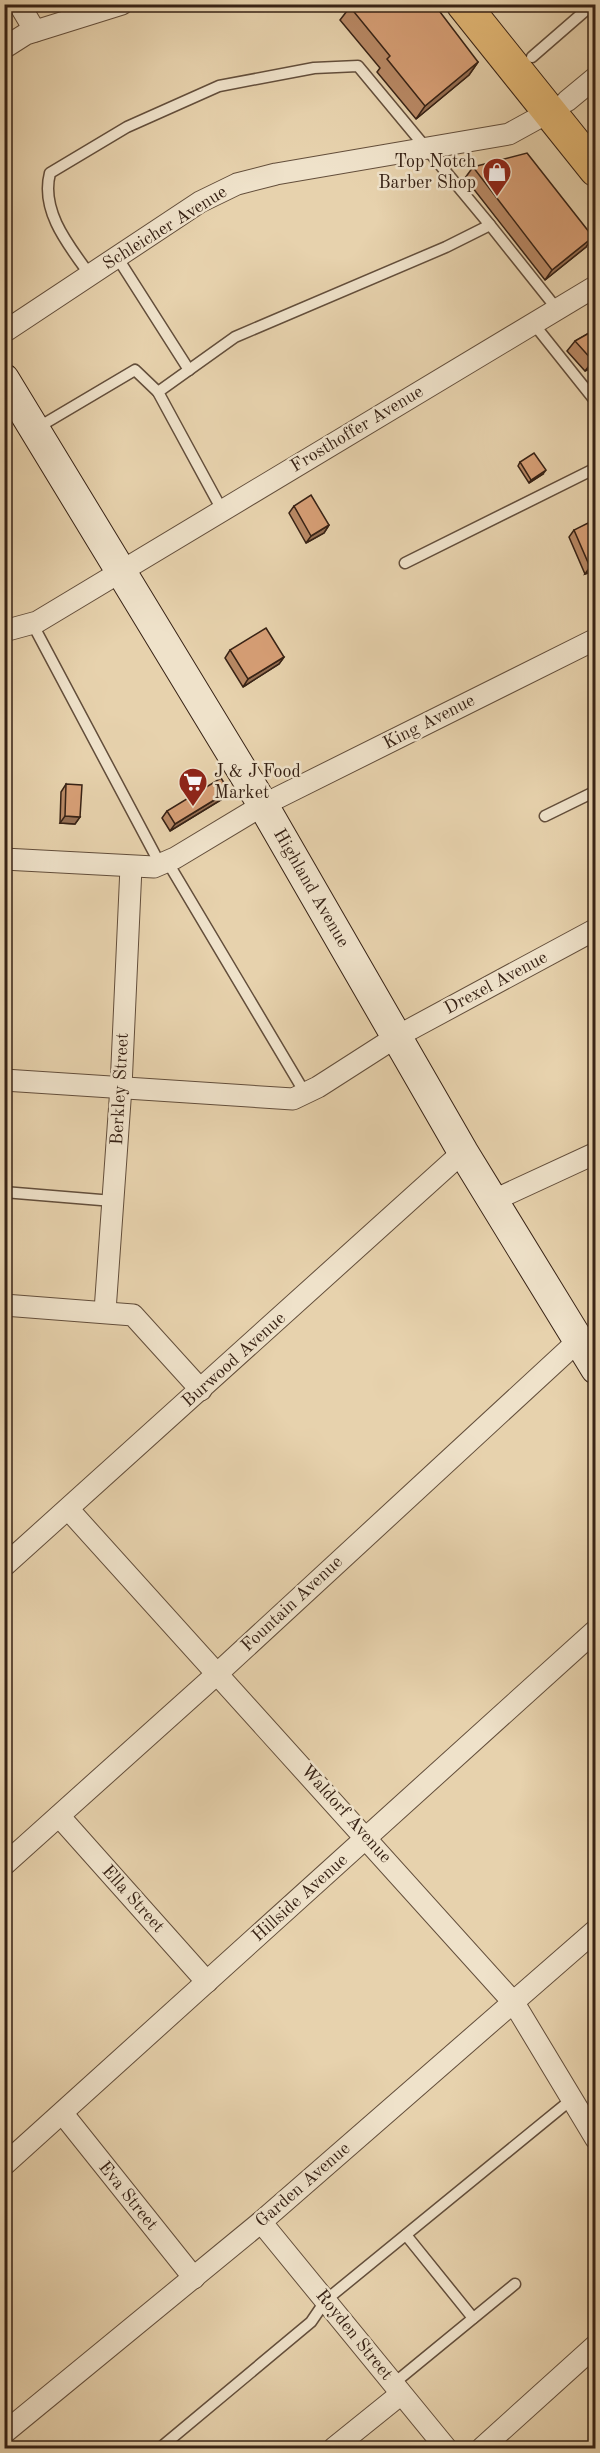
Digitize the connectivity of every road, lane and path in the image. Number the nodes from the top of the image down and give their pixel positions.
1 (19, 4) edge
2 (122, 4) edge
3 (463, 4) edge
4 (491, 4) edge
5 (594, 4) edge
6 (35, 32) junction
7 (4, 48) edge
8 (532, 57) junction
9 (596, 77) edge
10 (558, 107) junction
11 (596, 136) edge
12 (424, 149) junction
13 (596, 170) edge
14 (490, 225) junction
15 (117, 257) junction
16 (90, 275) junction
17 (596, 286) edge
18 (558, 309) junction
19 (532, 323) junction
20 (4, 332) edge
21 (189, 370) junction
22 (4, 379) edge
23 (158, 393) junction
24 (596, 402) edge
25 (35, 430) junction
26 (596, 468) edge
27 (222, 510) junction
28 (405, 563) dead end
29 (119, 572) junction
30 (32, 623) junction
31 (4, 631) edge
32 (596, 639) edge
33 (596, 791) edge
34 (263, 805) junction
35 (545, 816) dead end
36 (4, 859) edge
37 (164, 863) junction
38 (131, 867) junction
39 (596, 928) edge
40 (396, 1036) junction
41 (4, 1080) edge
42 (121, 1087) junction
43 (305, 1093) junction
44 (463, 1152) junction
45 (596, 1154) edge
46 (4, 1192) edge
47 (113, 1201) junction
48 (492, 1201) junction
49 (4, 1305) edge
50 (105, 1311) junction
51 (578, 1341) junction
52 (596, 1369) edge
53 (201, 1390) junction
54 (69, 1510) junction
55 (4, 1566) edge
56 (596, 1630) edge
57 (218, 1673) junction
58 (58, 1816) junction
59 (367, 1838) junction
60 (4, 1865) edge
61 (596, 1930) edge
62 (207, 1982) junction
63 (514, 2003) junction
64 (572, 2099) junction
65 (63, 2114) junction
66 (596, 2139) edge
67 (4, 2165) edge
68 (261, 2222) junction
69 (406, 2235) junction
70 (194, 2277) junction
71 (515, 2284) dead end
72 (326, 2300) junction
73 (474, 2318) junction
74 (596, 2345) edge
75 (397, 2389) junction
76 (4, 2433) edge
77 (160, 2448) edge
78 (334, 2448) edge
79 (447, 2448) edge
80 (482, 2448) edge

1 - 6 street
2 - 6 street
3 - 10 highway
4 - 8 highway
5 - 8 lane
6 - 7 street
8 - 10 highway
9 - 10 street, Schleicher Avenue
10 - 11 highway
10 - 12 street, Schleicher Avenue
10 - 13 highway
12 - 14 lane
12 - 15 street, Schleicher Avenue
12 - 16 lane
14 - 18 lane
14 - 21 lane
15 - 16 street, Schleicher Avenue
15 - 21 lane
16 - 20 street, Schleicher Avenue
17 - 18 street, Frosthoffer Avenue
18 - 19 street, Frosthoffer Avenue
19 - 24 lane
19 - 27 street, Frosthoffer Avenue
21 - 23 lane
22 - 25 street, Highland Avenue
23 - 25 lane
23 - 27 lane
25 - 29 street, Highland Avenue
26 - 28 lane
27 - 29 street, Frosthoffer Avenue
29 - 30 street, Frosthoffer Avenue
29 - 34 street, Highland Avenue
30 - 31 street, Frosthoffer Avenue
30 - 37 lane
32 - 34 street, King Avenue
33 - 35 lane
34 - 37 street, King Avenue
34 - 40 street, Highland Avenue
36 - 38 street
37 - 38 street
37 - 43 lane
38 - 42 street, Berkley Street
39 - 40 street, Drexel Avenue
40 - 43 street, Drexel Avenue
40 - 44 street, Highland Avenue
41 - 42 street
42 - 43 street
42 - 47 street, Berkley Street
44 - 48 street, Highland Avenue
44 - 53 street, Burwood Avenue
45 - 48 street
46 - 47 lane
47 - 50 street, Berkley Street
48 - 51 street, Highland Avenue
49 - 50 street
50 - 53 street
51 - 52 street, Highland Avenue
51 - 57 street, Fountain Avenue
53 - 54 street, Burwood Avenue
54 - 55 street, Burwood Avenue
54 - 57 street, Waldorf Avenue
56 - 59 street, Hillside Avenue
57 - 58 street, Fountain Avenue
57 - 59 street, Waldorf Avenue
58 - 60 street, Fountain Avenue
58 - 62 street, Ella Street
59 - 62 street, Hillside Avenue
59 - 63 street, Waldorf Avenue
61 - 63 street, Garden Avenue
62 - 65 street, Hillside Avenue
63 - 64 street, Waldorf Avenue
63 - 68 street, Garden Avenue
64 - 66 street, Waldorf Avenue
64 - 69 lane
65 - 67 street, Hillside Avenue
65 - 70 street, Eva Street
68 - 70 street, Garden Avenue
68 - 72 street, Royden Street
69 - 72 lane
69 - 73 lane
70 - 76 street, Garden Avenue
71 - 73 lane
72 - 75 street, Royden Street
72 - 77 lane
73 - 75 lane
74 - 80 street
75 - 78 street
75 - 79 street, Royden Street

